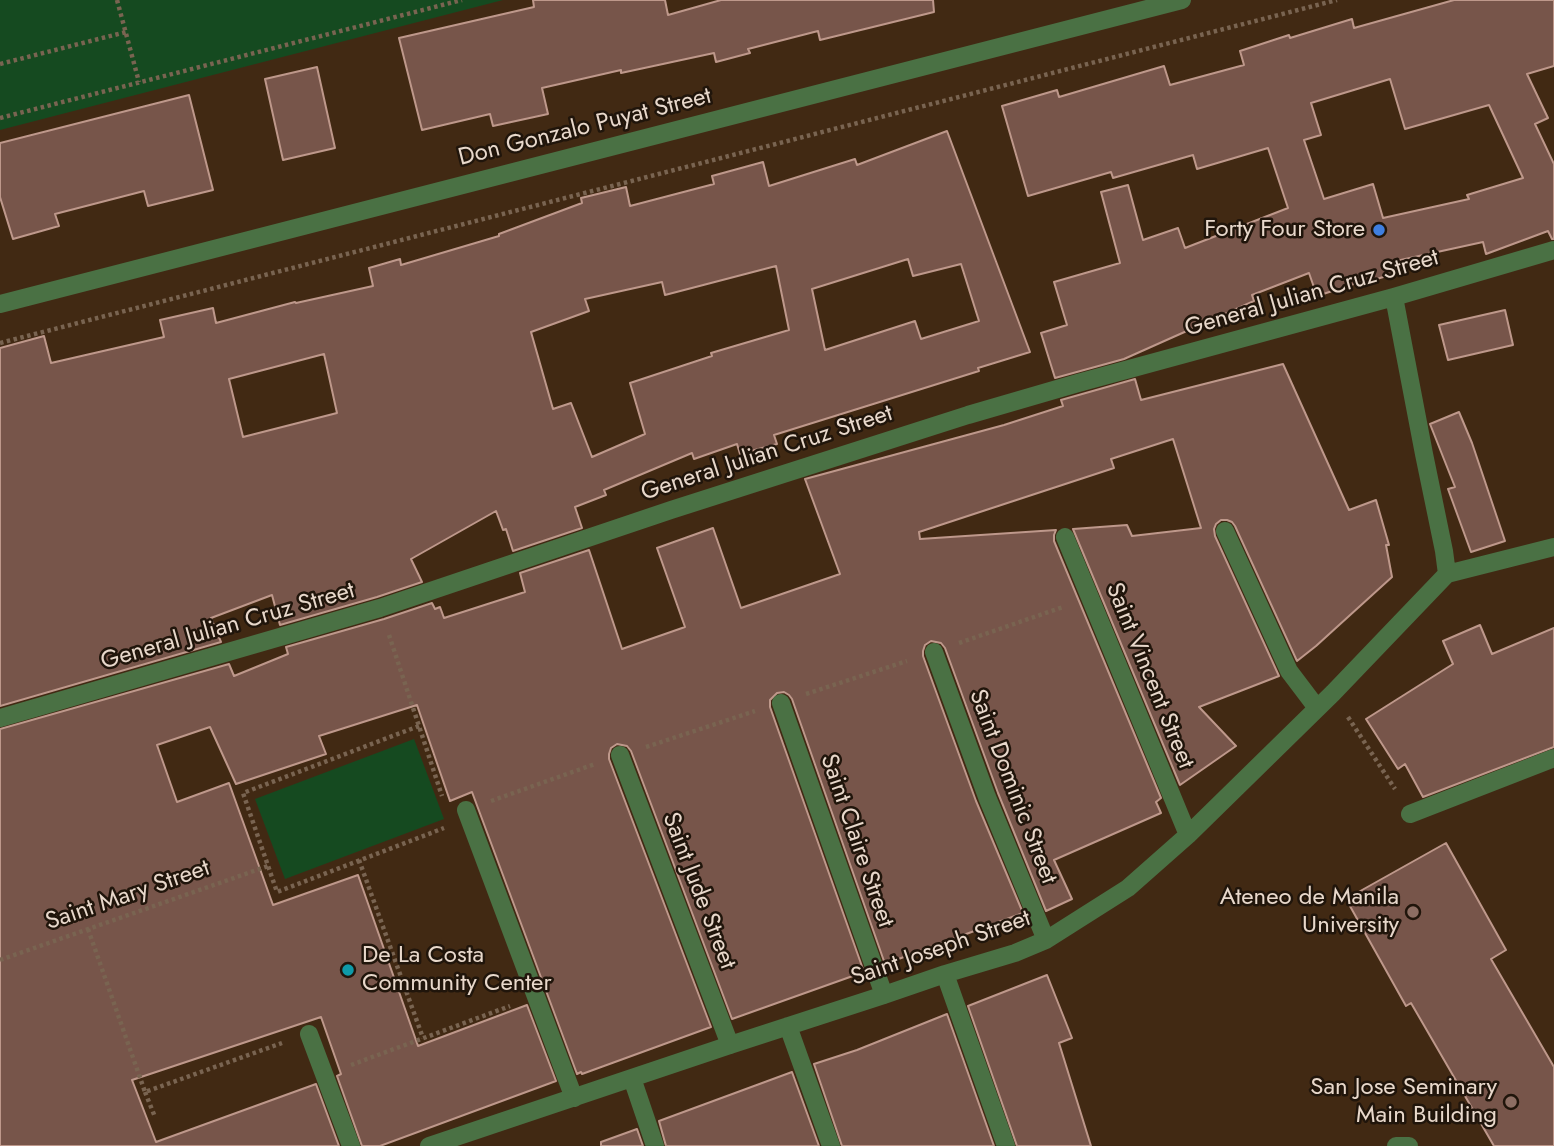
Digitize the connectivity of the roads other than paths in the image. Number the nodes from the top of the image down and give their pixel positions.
1 (1182, 0) edge
2 (1554, 250) edge
3 (1395, 297) junction
4 (0, 304) edge
5 (1225, 531) dead end
6 (1065, 537) dead end
7 (1554, 547) edge
8 (1447, 574) junction
9 (934, 652) dead end
10 (781, 703) dead end
11 (1317, 708) junction
12 (0, 718) edge
13 (620, 755) dead end
14 (1554, 758) edge
15 (468, 814) road end
16 (1410, 814) road end
17 (1188, 835) junction
18 (1046, 940) junction
19 (945, 974) junction
20 (884, 995) junction
21 (788, 1026) junction
22 (309, 1034) road end
23 (730, 1045) junction
24 (632, 1079) junction
25 (573, 1098) junction
26 (478, 1138) edge
27 (351, 1146) edge
28 (429, 1146) edge
29 (655, 1146) edge
30 (831, 1146) edge
31 (1006, 1146) edge
32 (1396, 1146) edge
33 (1409, 1146) edge

1 - 4 street, Don Gonzalo Puyat Street
2 - 3 street, General Julian Cruz Street
3 - 8 street
3 - 12 street, General Julian Cruz Street
5 - 11 street
6 - 17 street, Saint Vincent Street
7 - 8 street
8 - 11 street, Saint Joseph Street
9 - 18 street, Saint Dominic Street
10 - 20 street, Saint Claire Street
11 - 17 street, Saint Joseph Street
13 - 23 street, Saint Jude Street
14 - 16 street
15 - 25 street
17 - 18 street, Saint Joseph Street
18 - 19 street, Saint Joseph Street
19 - 20 street, Saint Joseph Street
19 - 31 street
20 - 21 street, Saint Joseph Street
21 - 23 street, Saint Joseph Street
21 - 30 street
22 - 27 street
23 - 24 street, Saint Joseph Street
24 - 25 street, Saint Joseph Street
24 - 29 street
25 - 26 street, Saint Joseph Street
26 - 28 street, Saint Joseph Street
32 - 33 street

